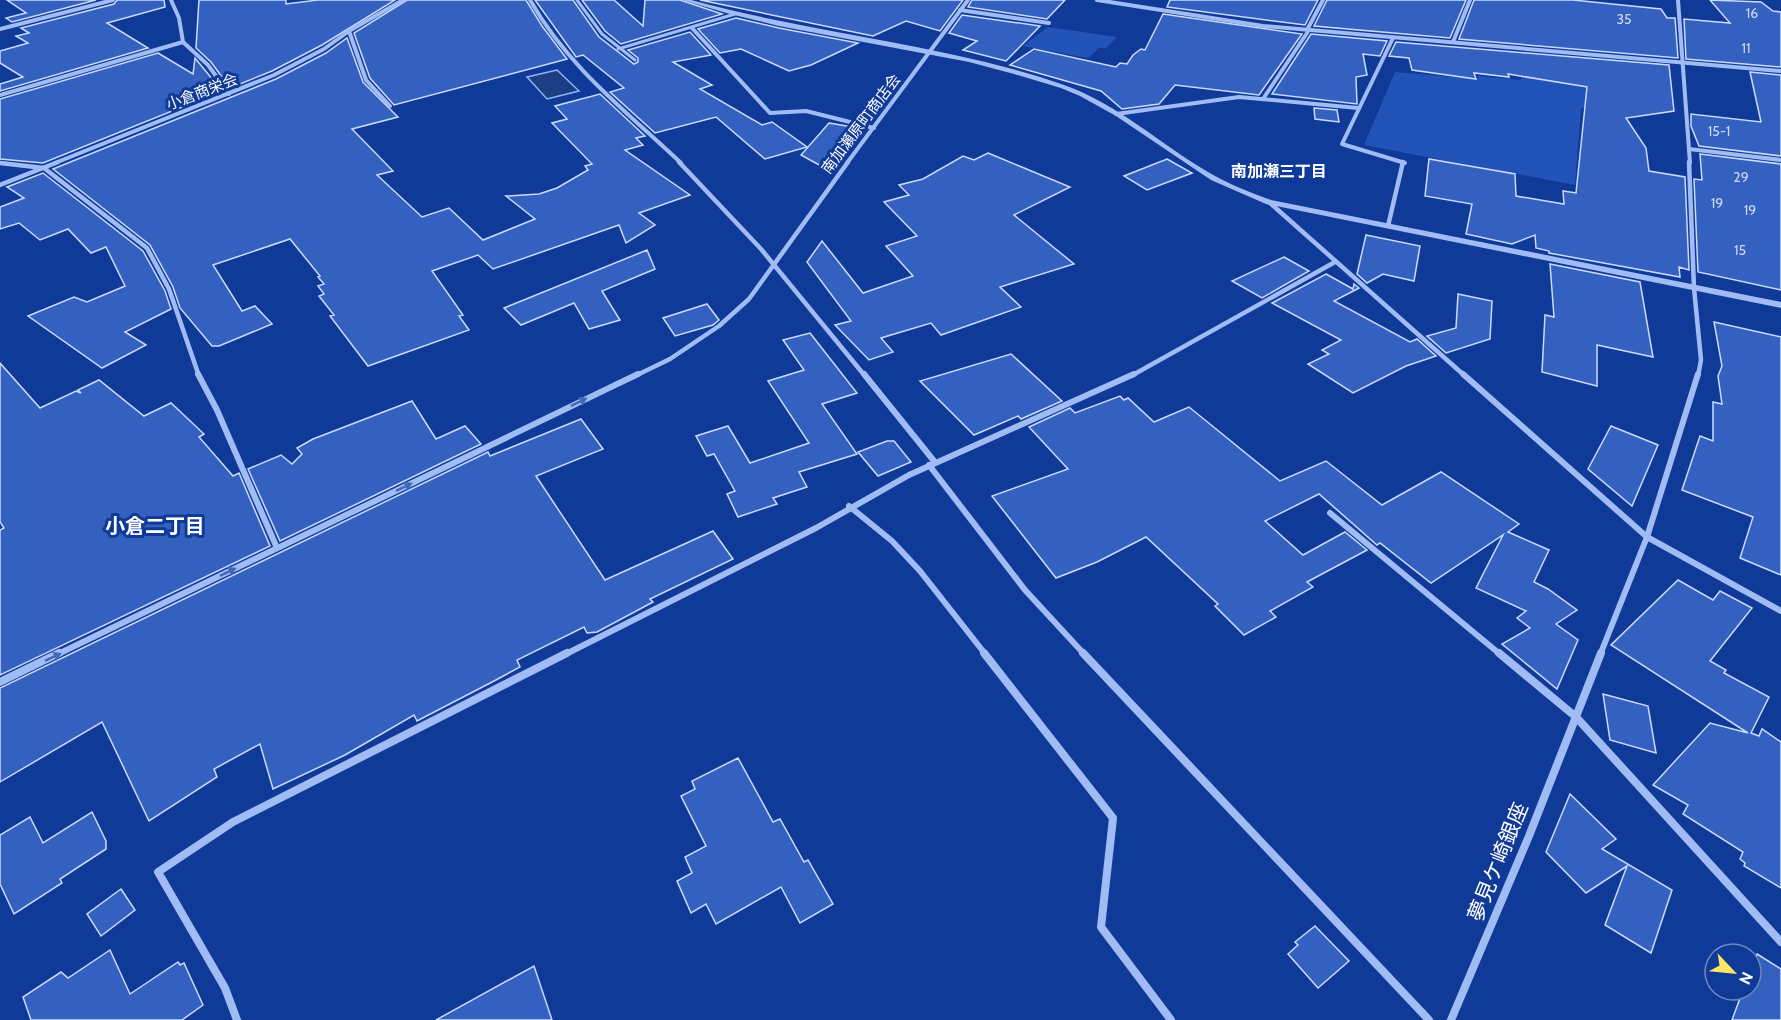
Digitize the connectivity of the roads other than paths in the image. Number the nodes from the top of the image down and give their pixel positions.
1 (113, 0) edge
2 (171, 0) edge
3 (403, 0) edge
4 (530, 0) edge
5 (577, 0) edge
6 (685, 0) edge
7 (968, 0) edge
8 (1097, 0) edge
9 (1323, 0) edge
10 (1470, 0) edge
11 (1678, 0) edge
12 (960, 10) junction
13 (735, 14) junction
14 (1049, 22) dead end
15 (692, 28) junction
16 (0, 29) edge
17 (1308, 30) junction
18 (349, 31) junction
19 (1393, 38) junction
20 (183, 42) junction
21 (1453, 42) junction
22 (618, 49) junction
23 (930, 50) junction
24 (635, 60) dead end
25 (1681, 63) junction
26 (1781, 71) edge
27 (229, 94) junction
28 (0, 95) edge
29 (1263, 99) junction
30 (390, 106) dead end
31 (1358, 108) junction
32 (1116, 114) junction
33 (874, 128) junction
34 (1689, 149) junction
35 (1781, 160) edge
36 (0, 163) edge
37 (44, 168) junction
38 (0, 185) edge
39 (1269, 202) junction
40 (1388, 226) junction
41 (774, 262) junction
42 (1335, 262) junction
43 (1694, 288) junction
44 (1781, 305) edge
45 (931, 463) junction
46 (849, 506) junction
47 (1330, 513) dead end
48 (1647, 537) junction
49 (277, 548) junction
50 (1781, 611) edge
51 (0, 682) edge
52 (1576, 717) junction
53 (1781, 942) edge
54 (237, 1020) edge
55 (1171, 1020) edge
56 (1429, 1020) edge
57 (1452, 1020) edge

1 - 16 street
2 - 20 street
3 - 18 street, 小倉商栄会
4 - 41 street
5 - 22 street
6 - 13 street
7 - 12 street, 南加瀬原町商店会
8 - 17 street
9 - 17 street
10 - 21 street
11 - 25 street, 夢見ケ崎銀座
12 - 14 street
12 - 23 street, 南加瀬原町商店会
13 - 15 street
13 - 23 street
15 - 22 street
15 - 33 street
17 - 19 street
17 - 29 street
18 - 27 street, 小倉商栄会
18 - 30 street
19 - 21 street
19 - 31 street
20 - 27 street
20 - 28 street
21 - 25 street
22 - 24 street
23 - 32 street
23 - 33 street, 南加瀬原町商店会
25 - 26 street
25 - 34 street, 夢見ケ崎銀座
27 - 37 street, 小倉商栄会
29 - 31 street
29 - 32 street
31 - 40 street
32 - 39 street
33 - 41 street, 南加瀬原町商店会
34 - 35 street
34 - 43 street, 夢見ケ崎銀座
36 - 37 street
37 - 38 street, 小倉商栄会
37 - 49 street
39 - 40 street
39 - 42 street
40 - 43 street
41 - 45 street
49 -> 41 street, 南加瀬原町商店会
42 - 45 street
42 - 48 street
43 - 44 street
43 - 48 street, 夢見ケ崎銀座
45 - 46 street
45 - 56 street
46 - 54 street
46 - 55 street
47 - 52 street
48 - 50 street
48 - 52 street, 夢見ケ崎銀座
51 -> 49 street, 南加瀬原町商店会
52 - 53 street
52 - 57 street, 夢見ケ崎銀座

